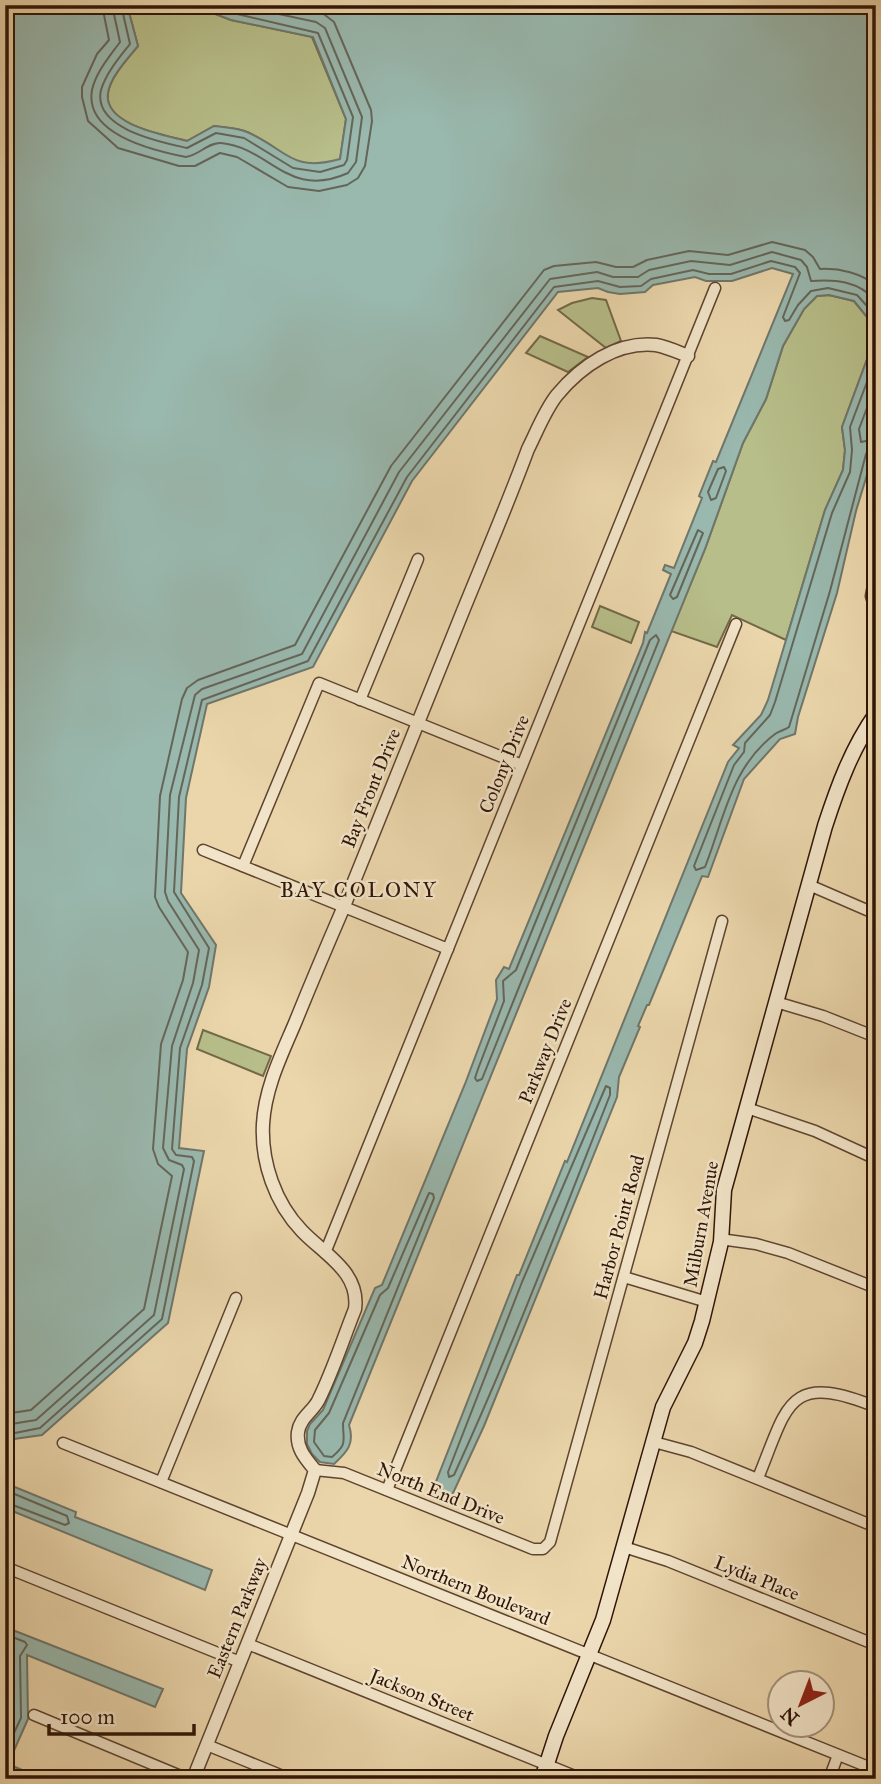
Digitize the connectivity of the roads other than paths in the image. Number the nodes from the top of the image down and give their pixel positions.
1 (715, 288) dead end
2 (688, 356) junction
3 (418, 559) dead end
4 (876, 570) edge
5 (876, 612) edge
6 (736, 624) dead end
7 (360, 700) junction
8 (876, 714) edge
9 (418, 723) junction
10 (523, 765) junction
11 (203, 850) dead end
12 (243, 866) junction
13 (809, 885) junction
14 (344, 907) junction
15 (876, 914) edge
16 (722, 921) dead end
17 (447, 949) junction
18 (776, 1002) junction
19 (876, 1037) edge
20 (747, 1108) junction
21 (876, 1159) edge
22 (720, 1239) junction
23 (325, 1253) junction
24 (624, 1277) junction
25 (876, 1288) edge
26 (236, 1298) dead end
27 (707, 1302) junction
28 (876, 1407) edge
29 (654, 1442) junction
30 (63, 1443) dead end
31 (315, 1470) junction
32 (758, 1478) junction
33 (161, 1482) junction
34 (387, 1490) junction
35 (876, 1527) edge
36 (292, 1535) junction
37 (550, 1542) joint
38 (624, 1546) junction
39 (5, 1567) edge
40 (248, 1644) junction
41 (876, 1645) edge
42 (588, 1654) junction
43 (240, 1662) junction
44 (34, 1715) dead end
45 (207, 1745) junction
46 (838, 1755) junction
47 (876, 1770) edge
48 (544, 1771) edge
49 (190, 1779) edge
50 (290, 1779) edge
51 (582, 1779) edge
52 (829, 1779) edge

1 - 2 street, Colony Drive
2 - 9 street, Bay Front Drive
2 - 10 street, Colony Drive
3 - 7 street
4 - 5 street
6 - 34 street, Parkway Drive
7 - 9 street
7 - 12 street
8 - 13 main road, Milburn Avenue
9 - 10 street
9 - 14 street, Bay Front Drive
10 - 17 street, Colony Drive
11 - 12 street
12 - 14 street
13 - 15 street
13 - 18 main road, Milburn Avenue
14 - 17 street
14 - 23 street, Bay Front Drive
16 - 24 street, Harbor Point Road
17 - 23 street, Colony Drive
18 - 19 street
18 - 20 main road, Milburn Avenue
20 - 21 street
20 - 22 main road, Milburn Avenue
22 - 25 street
22 - 27 main road, Milburn Avenue
23 - 31 street, Bay Front Drive
24 - 27 street
24 - 37 street, Harbor Point Road
26 - 33 street
27 - 29 main road, Milburn Avenue
28 - 32 street
29 - 32 street
29 - 38 main road, Milburn Avenue
30 - 33 street, Northern Boulevard
31 - 34 street, North End Drive
31 - 36 street, Eastern Parkway
32 - 35 street
33 - 36 street, Northern Boulevard
34 - 37 street, North End Drive
36 - 40 street, Eastern Parkway
36 - 42 street, Northern Boulevard
38 - 41 street, Lydia Place
38 - 42 main road, Milburn Avenue
39 - 43 street
40 - 43 street, Eastern Parkway
40 - 48 street, Jackson Street
42 - 46 street, Northern Boulevard
42 - 48 main road, Milburn Avenue
43 - 45 street, Eastern Parkway
44 - 49 street
45 - 49 street, Eastern Parkway
45 - 50 street
46 - 47 street, Northern Boulevard
46 - 52 street
48 - 51 street, Jackson Street

